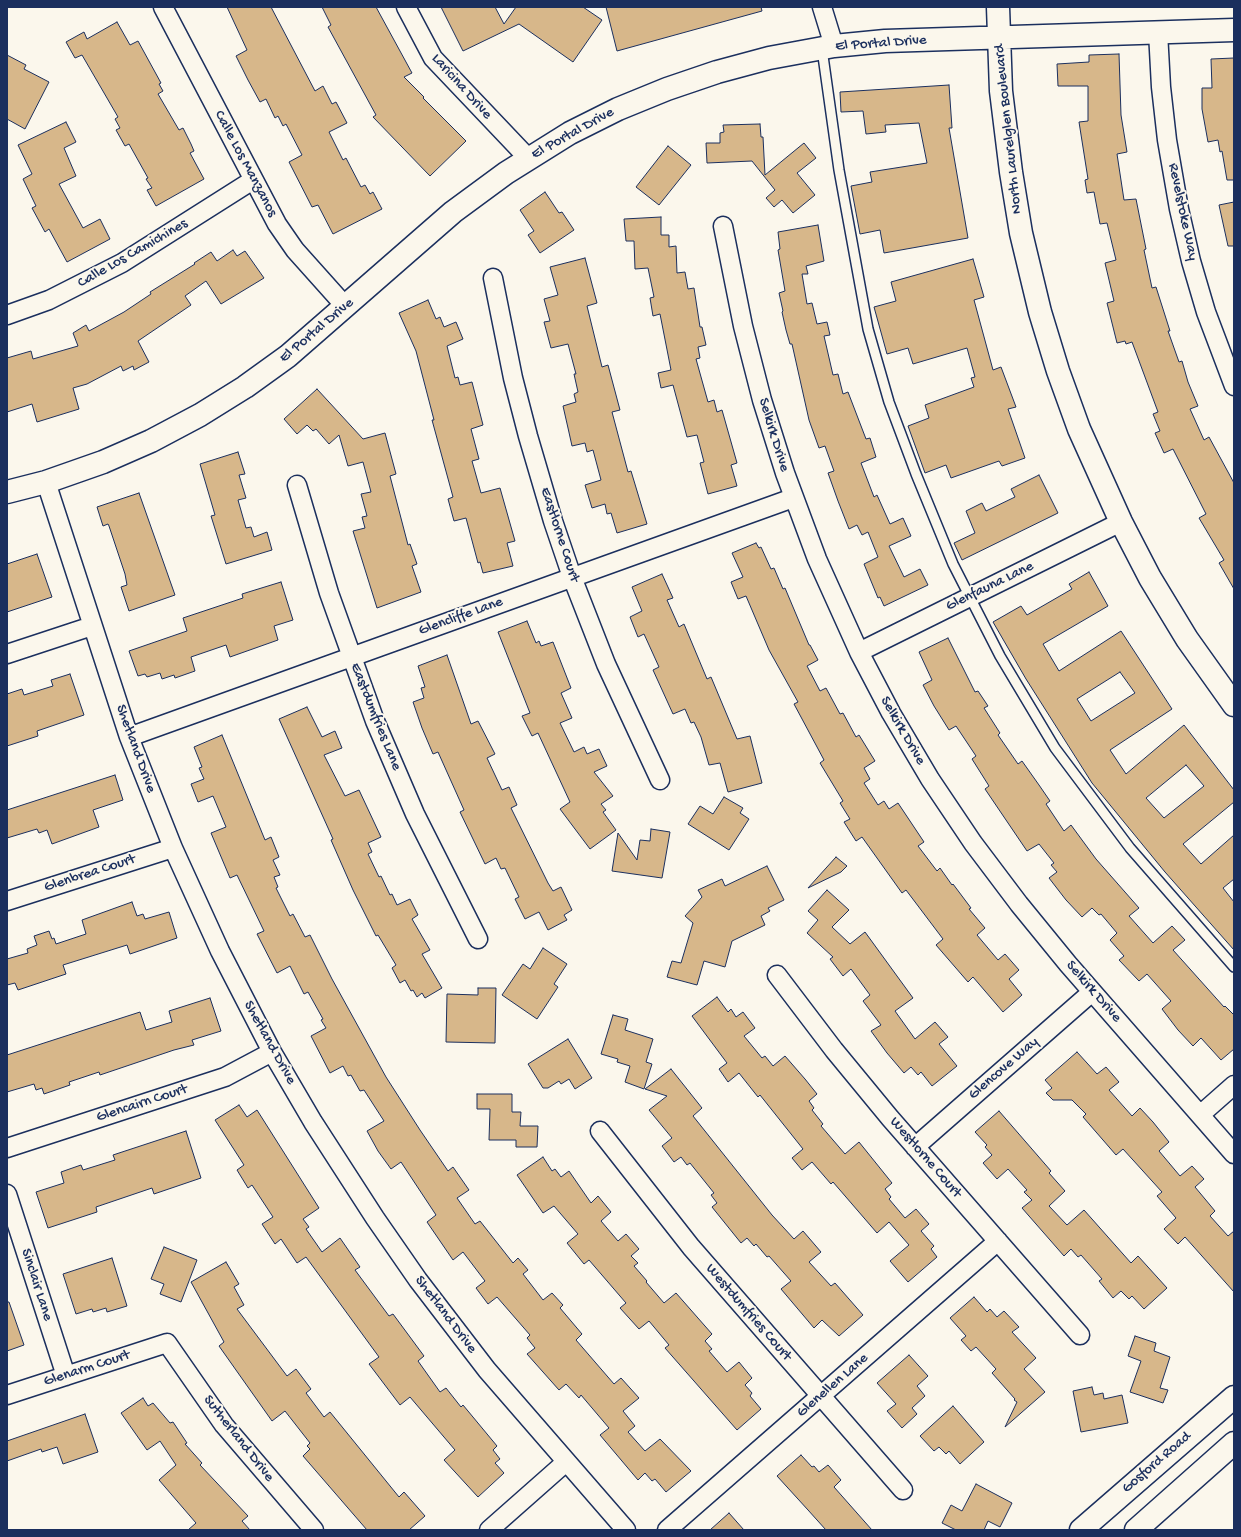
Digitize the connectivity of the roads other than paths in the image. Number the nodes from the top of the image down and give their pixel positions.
1 (163, 7) edge
2 (406, 7) edge
3 (822, 7) edge
4 (998, 7) edge
5 (1234, 30) edge
6 (1158, 32) junction
7 (999, 37) junction
8 (828, 48) junction
9 (528, 158) junction
10 (253, 180) junction
11 (723, 226) dead end
12 (493, 278) dead end
13 (346, 308) junction
14 (7, 315) edge
15 (1234, 386) edge
16 (46, 482) junction
17 (297, 485) dead end
18 (7, 492) edge
19 (793, 498) junction
20 (1121, 522) junction
21 (572, 577) junction
22 (970, 597) junction
23 (92, 626) junction
24 (859, 652) junction
25 (7, 654) edge
26 (351, 657) junction
27 (1234, 705) edge
28 (130, 737) junction
29 (660, 780) dead end
30 (173, 848) junction
31 (7, 901) edge
32 (478, 939) dead end
33 (1234, 967) edge
34 (777, 974) dead end
35 (1092, 992) junction
36 (272, 1052) junction
37 (1234, 1085) edge
38 (1200, 1115) junction
39 (600, 1131) dead end
40 (916, 1147) junction
41 (7, 1148) edge
42 (1234, 1154) edge
43 (7, 1194) edge
44 (998, 1241) junction
45 (1080, 1335) dead end
46 (167, 1343) joint
47 (66, 1376) junction
48 (7, 1395) edge
49 (821, 1396) junction
50 (1234, 1397) edge
51 (1234, 1444) edge
52 (566, 1462) junction
53 (903, 1490) dead end
54 (314, 1530) edge
55 (488, 1530) edge
56 (626, 1530) edge
57 (667, 1530) edge
58 (1081, 1530) edge
59 (1136, 1530) edge

1 - 10 street, Calle Los Manzanos
2 - 9 street, Laricina Drive
3 - 8 street
4 - 7 street, North Laurelglen Boulevard
5 - 6 street, El Portal Drive
6 - 7 street, El Portal Drive
6 - 15 street, Revelstoke Way
7 - 8 street, El Portal Drive
7 - 20 street, North Laurelglen Boulevard
8 - 9 street, El Portal Drive
8 - 22 lane
9 - 13 street, El Portal Drive
10 - 13 street, Calle Los Manzanos
10 - 14 street, Calle Los Camichines
11 - 19 street, Selkirk Drive
12 - 21 street, Eastlorne Court
13 - 16 street, El Portal Drive
16 - 18 street, El Portal Drive
16 - 23 street, Shetland Drive
17 - 26 street, Eastdumfries Lane
19 - 21 street, Glencliffe Lane
19 - 24 street, Selkirk Drive
20 - 22 street, Glenfauna Lane
20 - 27 street, North Laurelglen Boulevard
21 - 26 street, Glencliffe Lane
21 - 29 street, Eastlorne Court
22 - 24 street, Glenfauna Lane
22 - 33 lane
23 - 25 street
23 - 28 street, Shetland Drive
24 - 35 street, Selkirk Drive
26 - 28 street, Glencliffe Lane
26 - 32 street, Eastdumfries Lane
28 - 30 street, Shetland Drive
30 - 31 street, Glenbrea Court
30 - 36 street, Shetland Drive
34 - 40 street, Westlorne Court
35 - 38 street, Selkirk Drive
35 - 40 street, Glencove Way
36 - 41 street, Glencairn Court
36 - 52 street, Shetland Drive
37 - 38 street
38 - 42 street, Selkirk Drive
39 - 49 street, Westdumfries Court
40 - 44 street, Westlorne Court
43 - 47 street, Sinclair Lane
44 - 45 street, Westlorne Court
44 - 49 street, Glenellen Lane
46 - 47 street, Glenarm Court
46 - 54 street, Sutherland Drive
47 - 48 street, Glenarm Court
49 - 53 street, Westdumfries Court
49 - 57 street, Glenellen Lane
50 - 58 street, Gosford Road
51 - 59 street
52 - 55 street
52 - 56 street, Shetland Drive

